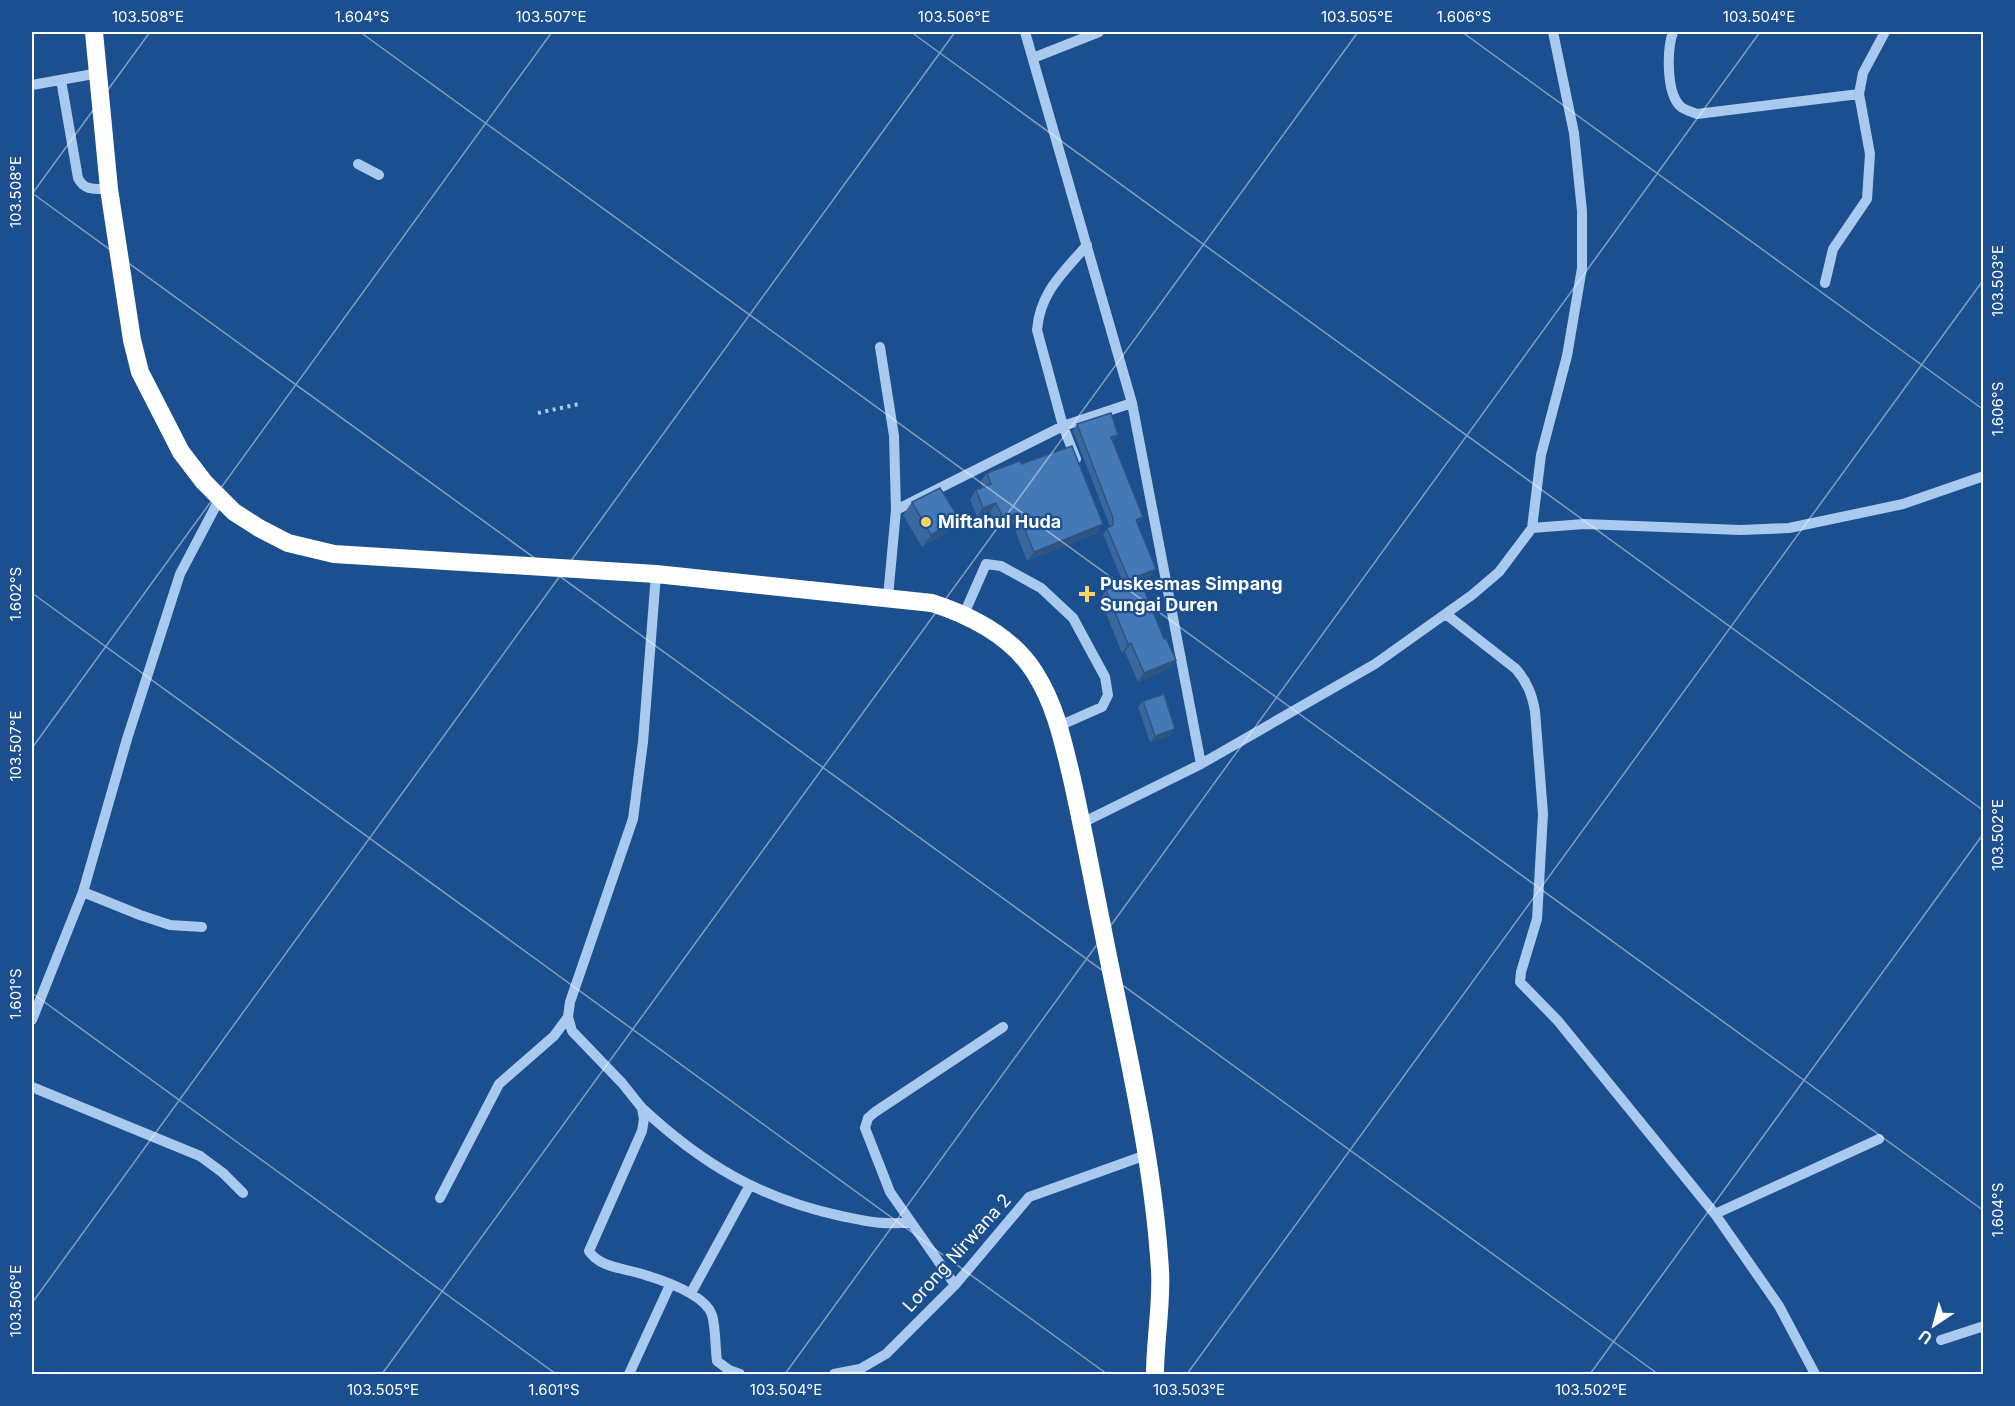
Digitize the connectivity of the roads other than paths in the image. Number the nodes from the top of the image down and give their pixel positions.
1 (94, 32) edge
2 (1025, 32) edge
3 (1099, 32) edge
4 (1553, 32) edge
5 (1673, 32) edge
6 (1886, 32) edge
7 (1033, 58) junction
8 (99, 73) junction
9 (61, 80) junction
10 (32, 85) edge
11 (1859, 94) junction
12 (358, 164) dead end
13 (379, 175) dead end
14 (109, 189) junction
15 (1087, 245) junction
16 (1825, 283) dead end
17 (880, 347) dead end
18 (1132, 403) junction
19 (1063, 426) junction
20 (1079, 467) edge
21 (1983, 476) edge
22 (220, 498) junction
23 (896, 510) junction
24 (1532, 528) junction
25 (656, 574) junction
26 (888, 597) junction
27 (964, 614) junction
28 (1447, 615) junction
29 (1059, 726) junction
30 (1201, 764) junction
31 (1082, 823) junction
32 (83, 892) junction
33 (202, 927) dead end
34 (568, 1017) junction
35 (32, 1020) edge
36 (1004, 1028) dead end
37 (32, 1087) edge
38 (642, 1108) junction
39 (1879, 1139) dead end
40 (1146, 1155) junction
41 (750, 1185) junction
42 (243, 1193) dead end
43 (440, 1198) dead end
44 (1715, 1214) junction
45 (910, 1223) junction
46 (670, 1285) junction
47 (955, 1285) junction
48 (691, 1293) junction
49 (1983, 1326) edge
50 (1941, 1340) dead end
51 (629, 1374) edge
52 (740, 1374) edge
53 (834, 1374) edge
54 (1155, 1374) edge
55 (1815, 1374) edge

1 - 8 highway
2 - 7 street
3 - 7 street
4 - 24 street
5 - 11 street
6 - 11 street
7 - 15 street
8 - 9 street
8 - 14 highway
9 - 10 street
9 - 14 street
11 - 16 street
12 - 13 street
14 - 22 highway
15 - 18 street
15 - 19 street
17 - 23 street
18 - 19 street
18 - 30 street
19 - 20 street
19 - 23 street
21 - 24 street
22 - 25 highway
22 - 32 street
23 - 26 street
24 - 28 street
25 - 26 highway
25 - 34 street
26 - 27 highway
27 - 29 highway
27 - 29 street
28 - 30 street
28 - 44 street
29 - 31 highway
30 - 31 street
31 - 40 highway
32 - 33 street
32 - 35 street
34 - 38 street
34 - 43 street
36 - 45 street
37 - 42 street
38 - 41 street
38 - 46 street
39 - 44 street
40 - 47 street, Lorong Nirwana 2
40 - 54 highway
41 - 45 street
41 - 48 street
44 - 55 street
45 - 47 street
46 - 48 street
46 - 51 street
47 - 53 street, Lorong Nirwana 2
48 - 52 street
49 - 50 street

